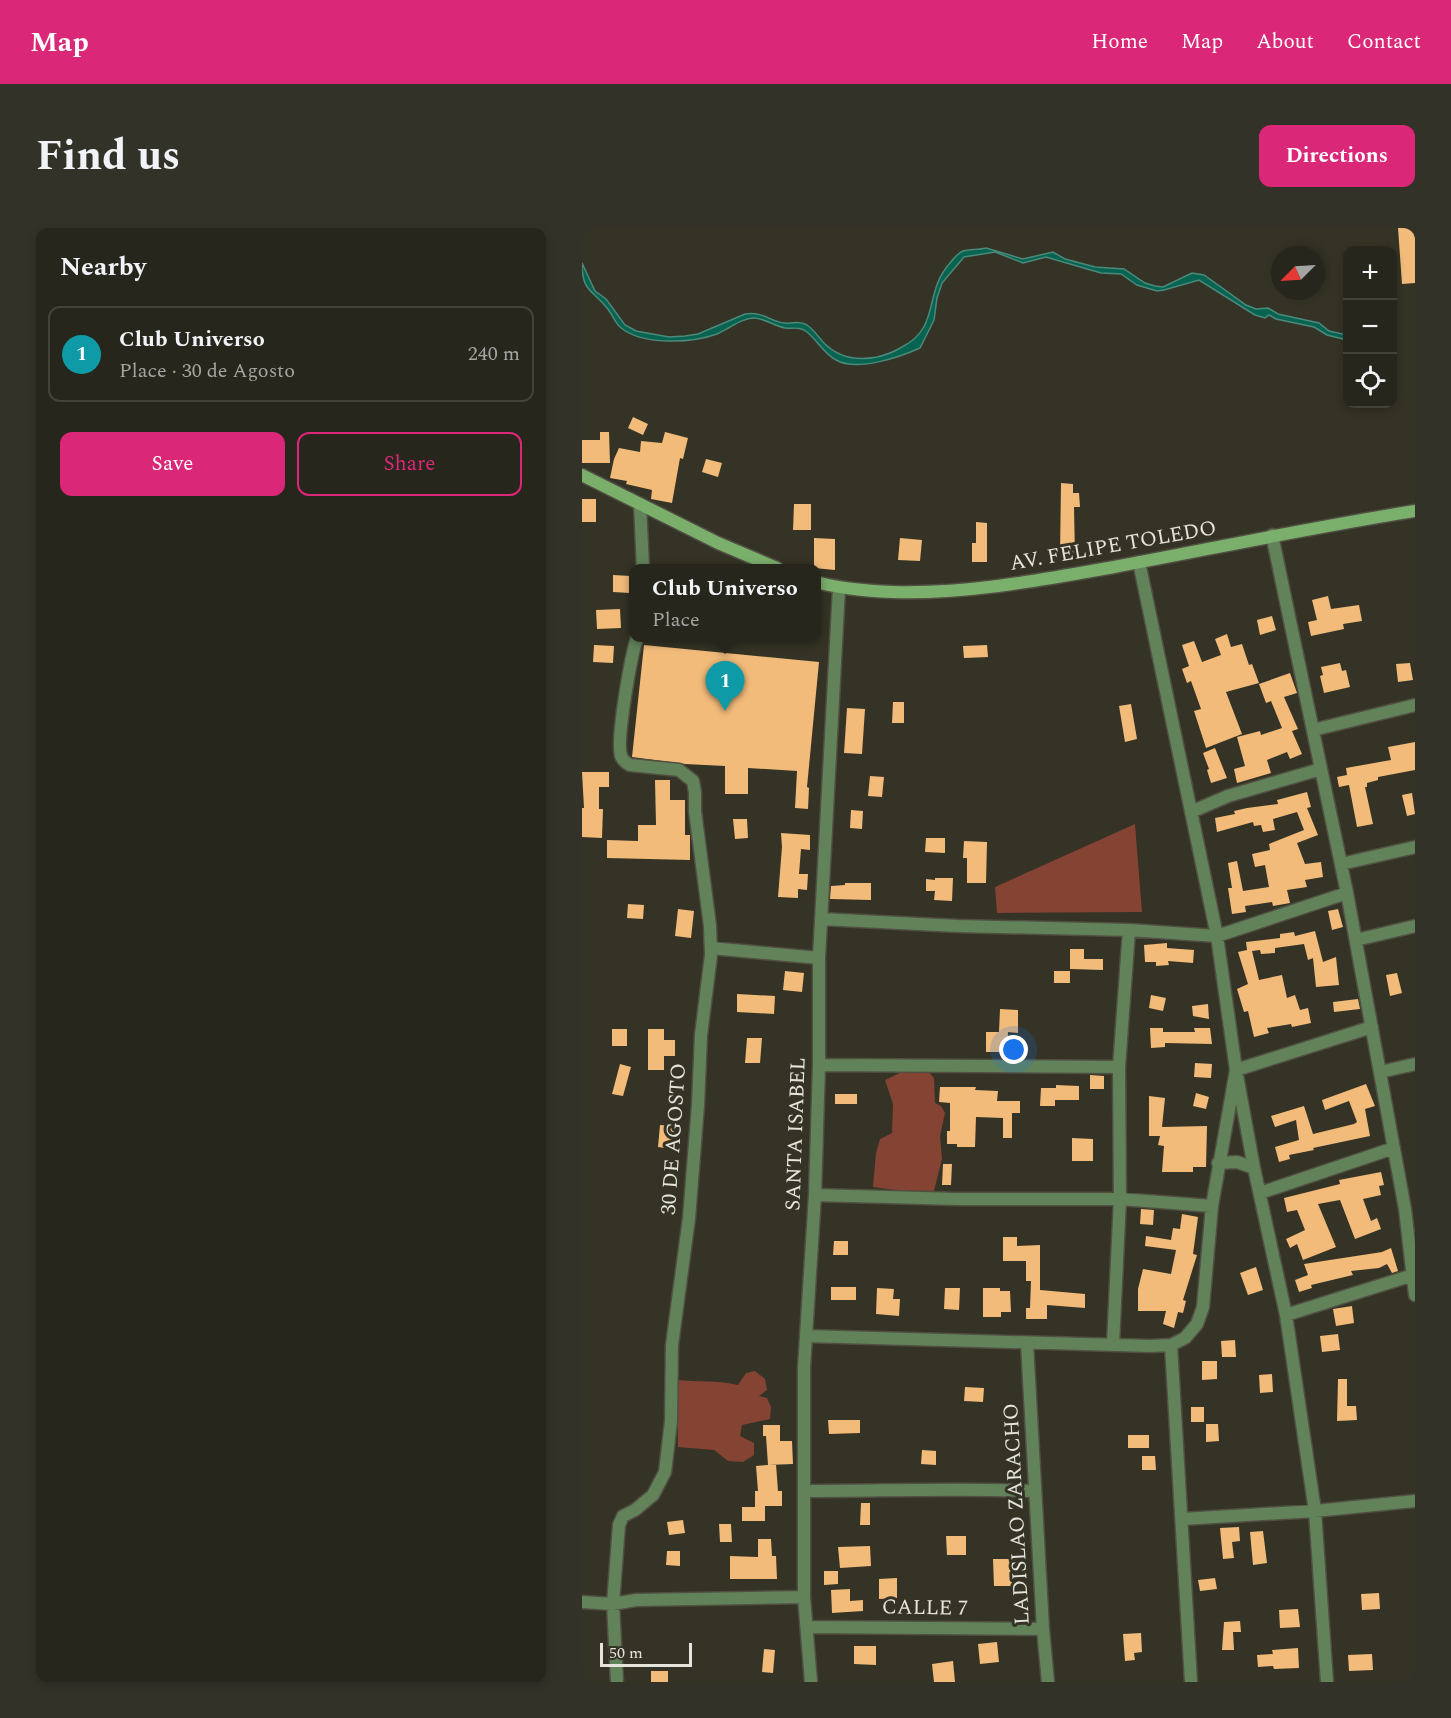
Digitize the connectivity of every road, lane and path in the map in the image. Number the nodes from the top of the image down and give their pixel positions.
1 (582, 475) edge
2 (640, 504) junction
3 (1415, 512) edge
4 (1272, 535) junction
5 (1139, 562) junction
6 (643, 564) edge
7 (768, 564) edge
8 (821, 583) edge
9 (839, 588) junction
10 (636, 642) edge
11 (1415, 705) edge
12 (1313, 730) junction
13 (1321, 769) junction
14 (1191, 812) junction
15 (1415, 848) edge
16 (1341, 864) junction
17 (1347, 893) junction
18 (821, 919) junction
19 (1415, 926) edge
20 (1129, 930) junction
21 (1217, 936) junction
22 (1356, 940) junction
23 (711, 948) junction
24 (819, 957) junction
25 (1372, 1027) junction
26 (1415, 1064) edge
27 (819, 1065) junction
28 (1119, 1067) junction
29 (1236, 1070) junction
30 (1380, 1072) junction
31 (1394, 1148) junction
32 (1218, 1163) junction
33 (1254, 1168) junction
34 (1260, 1193) junction
35 (814, 1195) junction
36 (1120, 1199) junction
37 (1212, 1206) junction
38 (1410, 1208) edge
39 (1413, 1275) junction
40 (1415, 1295) edge
41 (1286, 1315) junction
42 (806, 1336) junction
43 (1027, 1343) junction
44 (1113, 1344) junction
45 (1172, 1345) junction
46 (804, 1491) junction
47 (1035, 1491) junction
48 (1415, 1501) edge
49 (1315, 1511) junction
50 (1182, 1519) junction
51 (804, 1597) junction
52 (582, 1602) edge
53 (613, 1604) junction
54 (807, 1627) junction
55 (1043, 1629) junction
56 (617, 1682) edge
57 (811, 1682) edge
58 (1047, 1682) edge
59 (1191, 1682) edge
60 (1327, 1682) edge

1 - 2 main road
2 - 6 street
2 - 7 main road
3 - 4 main road, AV. FELIPE TOLEDO
4 - 5 main road, AV. FELIPE TOLEDO
4 - 12 street
5 - 9 main road, AV. FELIPE TOLEDO
5 - 14 street
8 - 9 main road, AV. FELIPE TOLEDO
9 - 18 street, SANTA ISABEL
10 - 23 street, 30 DE AGOSTO
11 - 12 street
12 - 13 street
13 - 14 street
13 - 16 street
14 - 21 street
15 - 16 street
16 - 17 street
17 - 21 street
17 - 22 street
18 - 20 street
18 - 24 street, SANTA ISABEL
19 - 22 street
20 - 21 street
20 - 28 street
21 - 29 street
22 - 25 street
23 - 24 street
23 - 53 street, 30 DE AGOSTO
24 - 27 street, SANTA ISABEL
25 - 29 street
25 - 30 street
26 - 30 street
27 - 28 street
27 - 35 street, SANTA ISABEL
28 - 36 street
29 - 32 street
29 - 33 street
30 - 31 street
31 - 34 street
31 - 38 street
32 - 33 street
32 - 37 street
33 - 34 street
34 - 41 street
35 - 36 street
35 - 42 street, SANTA ISABEL
36 - 37 street
36 - 44 street
37 - 45 street
38 - 39 street
39 - 40 street
39 - 41 street
41 - 49 street
42 - 43 street
42 - 46 street, SANTA ISABEL
43 - 44 street
43 - 47 street, LADISLAO ZARACHO
44 - 45 street
45 - 50 street
46 - 47 street
46 - 51 street, SANTA ISABEL
47 - 55 street, LADISLAO ZARACHO
48 - 49 street
49 - 50 street
49 - 60 street
50 - 59 street
51 - 53 street
51 - 54 street, SANTA ISABEL
52 - 53 street
53 - 56 street, 30 DE AGOSTO
54 - 55 street, CALLE 7
54 - 57 street, SANTA ISABEL
55 - 58 street, LADISLAO ZARACHO

